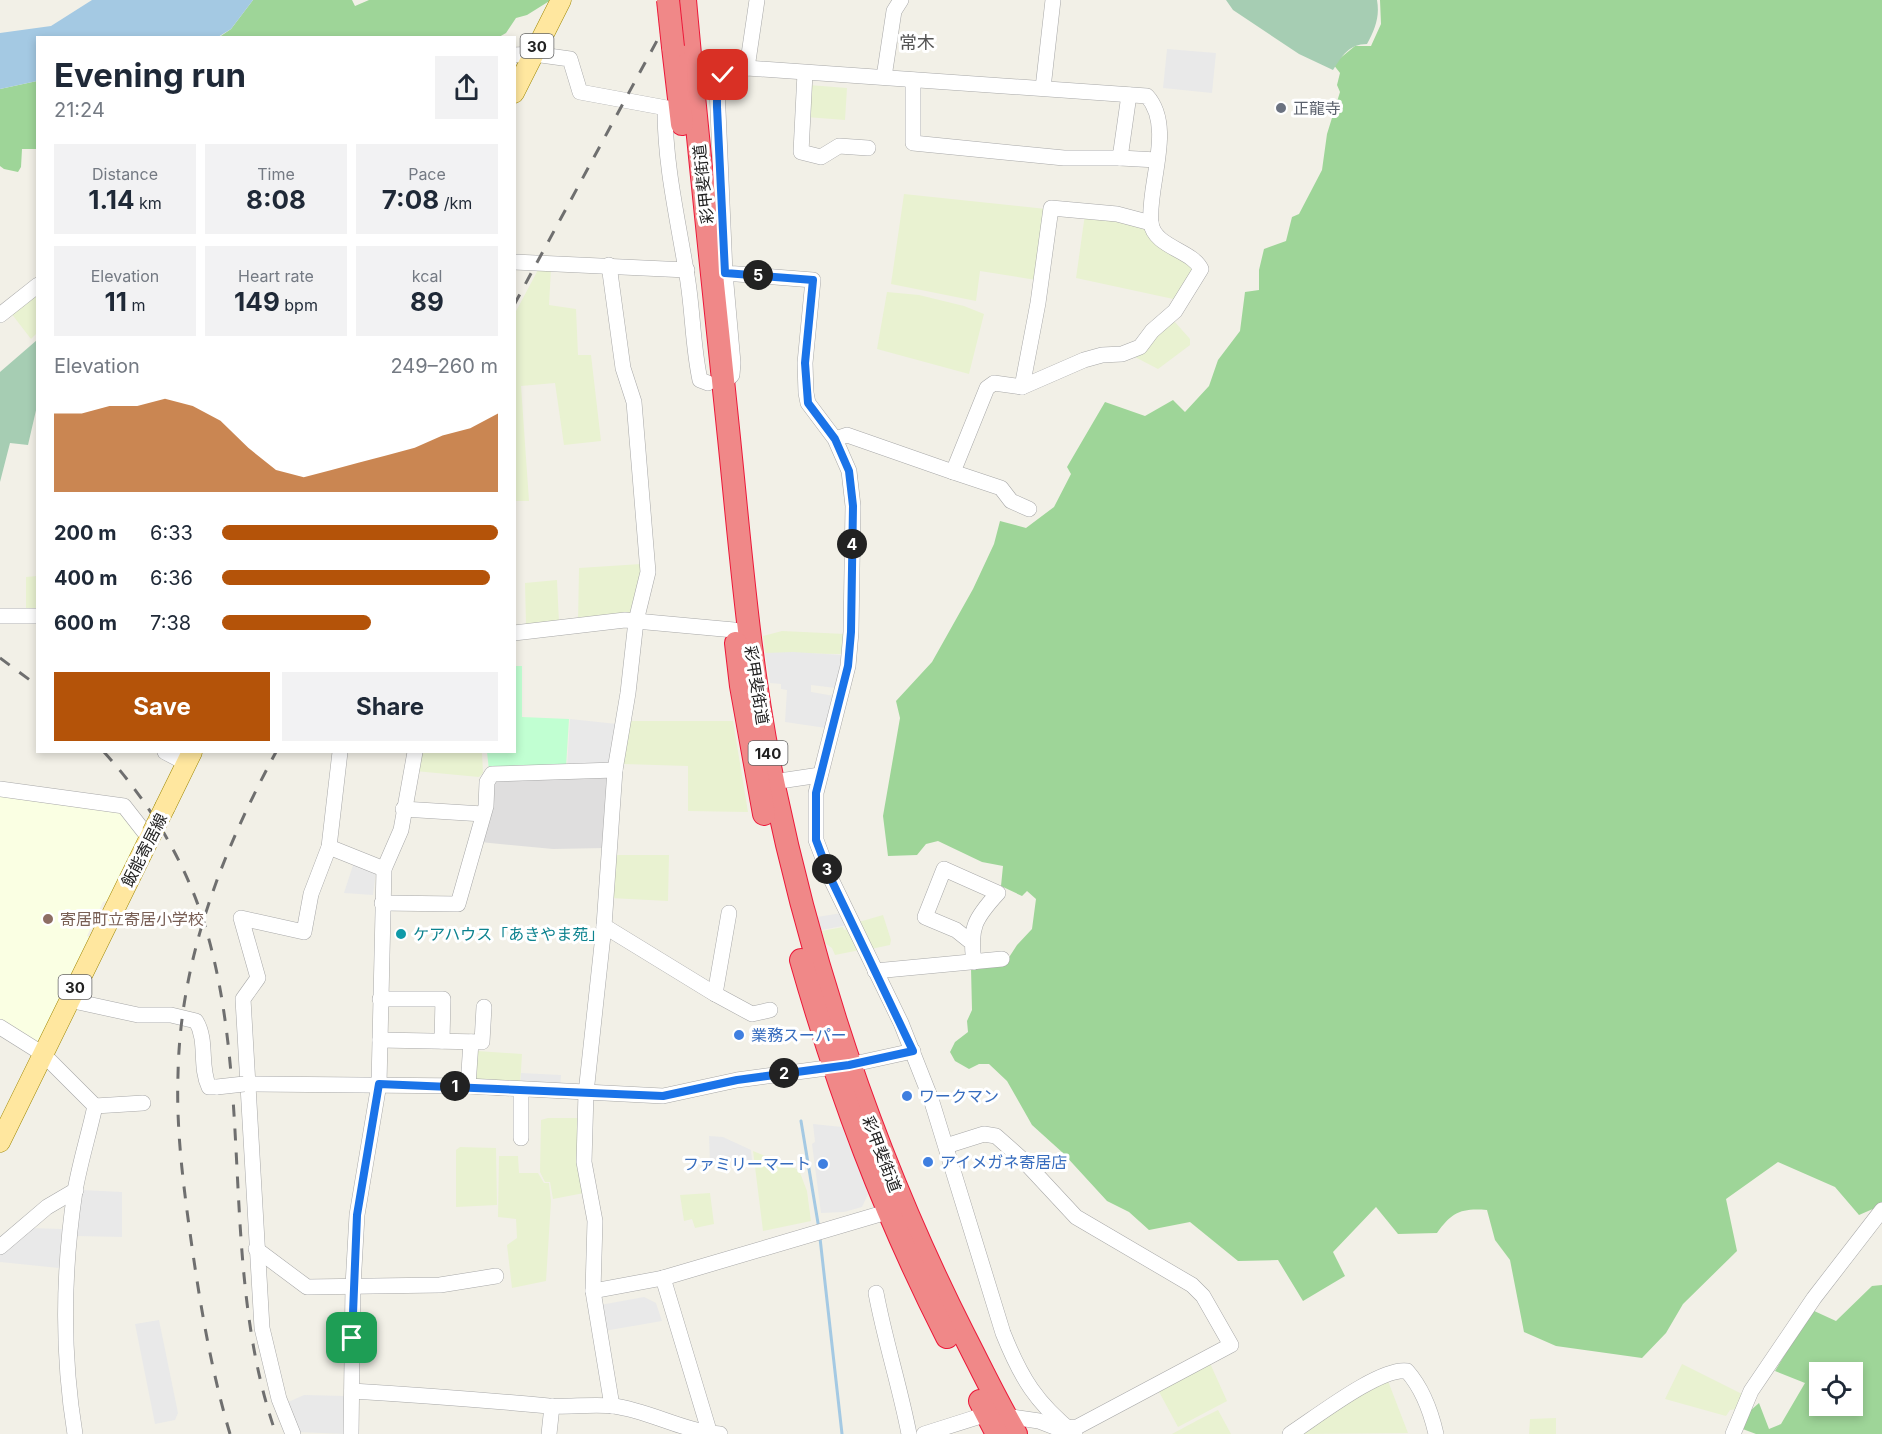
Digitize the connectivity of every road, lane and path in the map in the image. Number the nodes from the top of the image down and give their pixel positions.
1 (561, 0) edge
2 (669, 0) edge
3 (685, 0) edge
4 (757, 0) edge
5 (901, 0) edge
6 (1053, 0) edge
7 (524, 54) edge
8 (747, 68) junction
9 (806, 73) junction
10 (884, 77) junction
11 (914, 80) junction
12 (516, 85) edge
13 (1043, 88) junction
14 (1129, 95) junction
15 (868, 148) dead end
16 (1120, 158) junction
17 (1157, 160) junction
18 (1151, 223) junction
19 (516, 262) edge
20 (609, 265) junction
21 (687, 270) junction
22 (725, 273) junction
23 (36, 287) edge
24 (0, 315) edge
25 (716, 383) junction
26 (1022, 387) junction
27 (835, 439) junction
28 (953, 472) junction
29 (1029, 509) dead end
30 (0, 616) edge
31 (36, 616) edge
32 (636, 621) junction
33 (734, 630) junction
34 (516, 633) edge
35 (170, 753) edge
36 (340, 753) edge
37 (415, 753) edge
38 (189, 757) edge
39 (615, 770) junction
40 (820, 775) junction
41 (773, 782) junction
42 (0, 789) edge
43 (403, 809) junction
44 (483, 814) junction
45 (150, 835) junction
46 (329, 847) junction
47 (384, 869) junction
48 (382, 903) junction
49 (729, 913) dead end
50 (604, 926) junction
51 (971, 942) junction
52 (1002, 959) dead end
53 (974, 962) junction
54 (875, 971) junction
55 (715, 994) junction
56 (380, 999) junction
57 (69, 1000) junction
58 (484, 1007) dead end
59 (770, 1010) dead end
60 (0, 1027) edge
61 (380, 1040) junction
62 (442, 1041) junction
63 (471, 1042) junction
64 (913, 1051) junction
65 (43, 1054) junction
66 (841, 1066) junction
67 (246, 1084) junction
68 (379, 1084) junction
69 (468, 1086) junction
70 (521, 1089) junction
71 (586, 1093) junction
72 (143, 1103) dead end
73 (95, 1106) junction
74 (521, 1138) dead end
75 (0, 1142) edge
76 (946, 1146) junction
77 (76, 1190) junction
78 (895, 1210) junction
79 (1882, 1210) edge
80 (0, 1247) edge
81 (256, 1249) junction
82 (496, 1276) dead end
83 (663, 1278) junction
84 (353, 1286) junction
85 (593, 1291) junction
86 (876, 1293) dead end
87 (352, 1391) junction
88 (552, 1406) junction
89 (612, 1406) junction
90 (1001, 1425) edge
91 (1072, 1432) edge
92 (75, 1434) edge
93 (293, 1434) edge
94 (351, 1434) edge
95 (549, 1434) edge
96 (710, 1434) edge
97 (720, 1434) edge
98 (909, 1434) edge
99 (924, 1434) edge
100 (1290, 1434) edge
101 (1436, 1434) edge
102 (1733, 1434) edge

1 - 7 main road, 30
2 - 25 highway, 彩甲斐街道 / 140, bridge
3 - 25 highway, 彩甲斐街道 / 140
4 - 8 street
5 - 10 street
6 - 13 street
7 - 12 main road, 30
7 - 21 street
8 - 9 street
8 - 22 street
9 - 10 street
9 - 15 street
10 - 11 street
11 - 13 street
11 - 16 street
13 - 14 street
14 - 16 street
14 - 17 street
16 - 17 street
17 - 18 street
18 - 26 street
18 - 26 street
19 - 20 street
20 - 21 street
20 - 32 street
21 - 25 street
22 - 25 street
22 - 27 street
23 - 24 street
25 - 33 highway, 彩甲斐街道 / 140
25 - 41 highway, 彩甲斐街道 / 140
26 - 28 street
27 - 28 street
27 - 40 street
28 - 29 street
30 - 31 street
32 - 33 street
32 - 34 street
32 - 39 street
33 - 66 highway, 彩甲斐街道 / 140
35 - 38 street
36 - 46 street
37 - 43 street
38 - 45 main road, 飯能寄居線 / 30, bridge
39 - 44 street
39 - 50 street
40 - 41 street
40 - 54 street
41 - 66 highway, 彩甲斐街道 / 140
42 - 45 street
43 - 44 street
43 - 47 street
44 - 48 street
45 - 57 main road, 飯能寄居線 / 30
46 - 47 street
46 - 67 street
47 - 48 street
48 - 56 street
49 - 55 street
50 - 55 street
50 - 71 street
51 - 51 street
51 - 53 street
52 - 53 street
53 - 54 street
54 - 64 street
55 - 59 street
56 - 61 street
56 - 62 street
57 - 65 main road, 飯能寄居線 / 30
57 - 67 street, bridge
58 - 63 street
60 - 65 street
61 - 62 street
61 - 68 street
62 - 63 street
63 - 69 street
64 - 66 street
64 - 76 street
65 - 73 street
65 - 75 main road, 飯能寄居線 / 30
66 - 71 street
66 - 78 highway, 彩甲斐街道 / 140
67 - 68 street
67 - 81 street
68 - 69 street
68 - 84 street
69 - 70 street
70 - 71 street
70 - 74 street
71 - 85 street
72 - 73 street
73 - 77 street
76 - 91 street
76 - 91 street
77 - 80 street
77 - 92 street
78 - 83 street
78 - 90 highway, 彩甲斐街道 / 140
79 - 102 street
81 - 84 street
81 - 93 street
82 - 84 street
83 - 85 street
83 - 96 street
84 - 87 street
85 - 89 street
86 - 98 street
87 - 88 street
87 - 94 street
88 - 89 street
88 - 95 street
89 - 96 street
90 - 91 street
90 - 99 street
96 - 97 street
100 - 101 street

